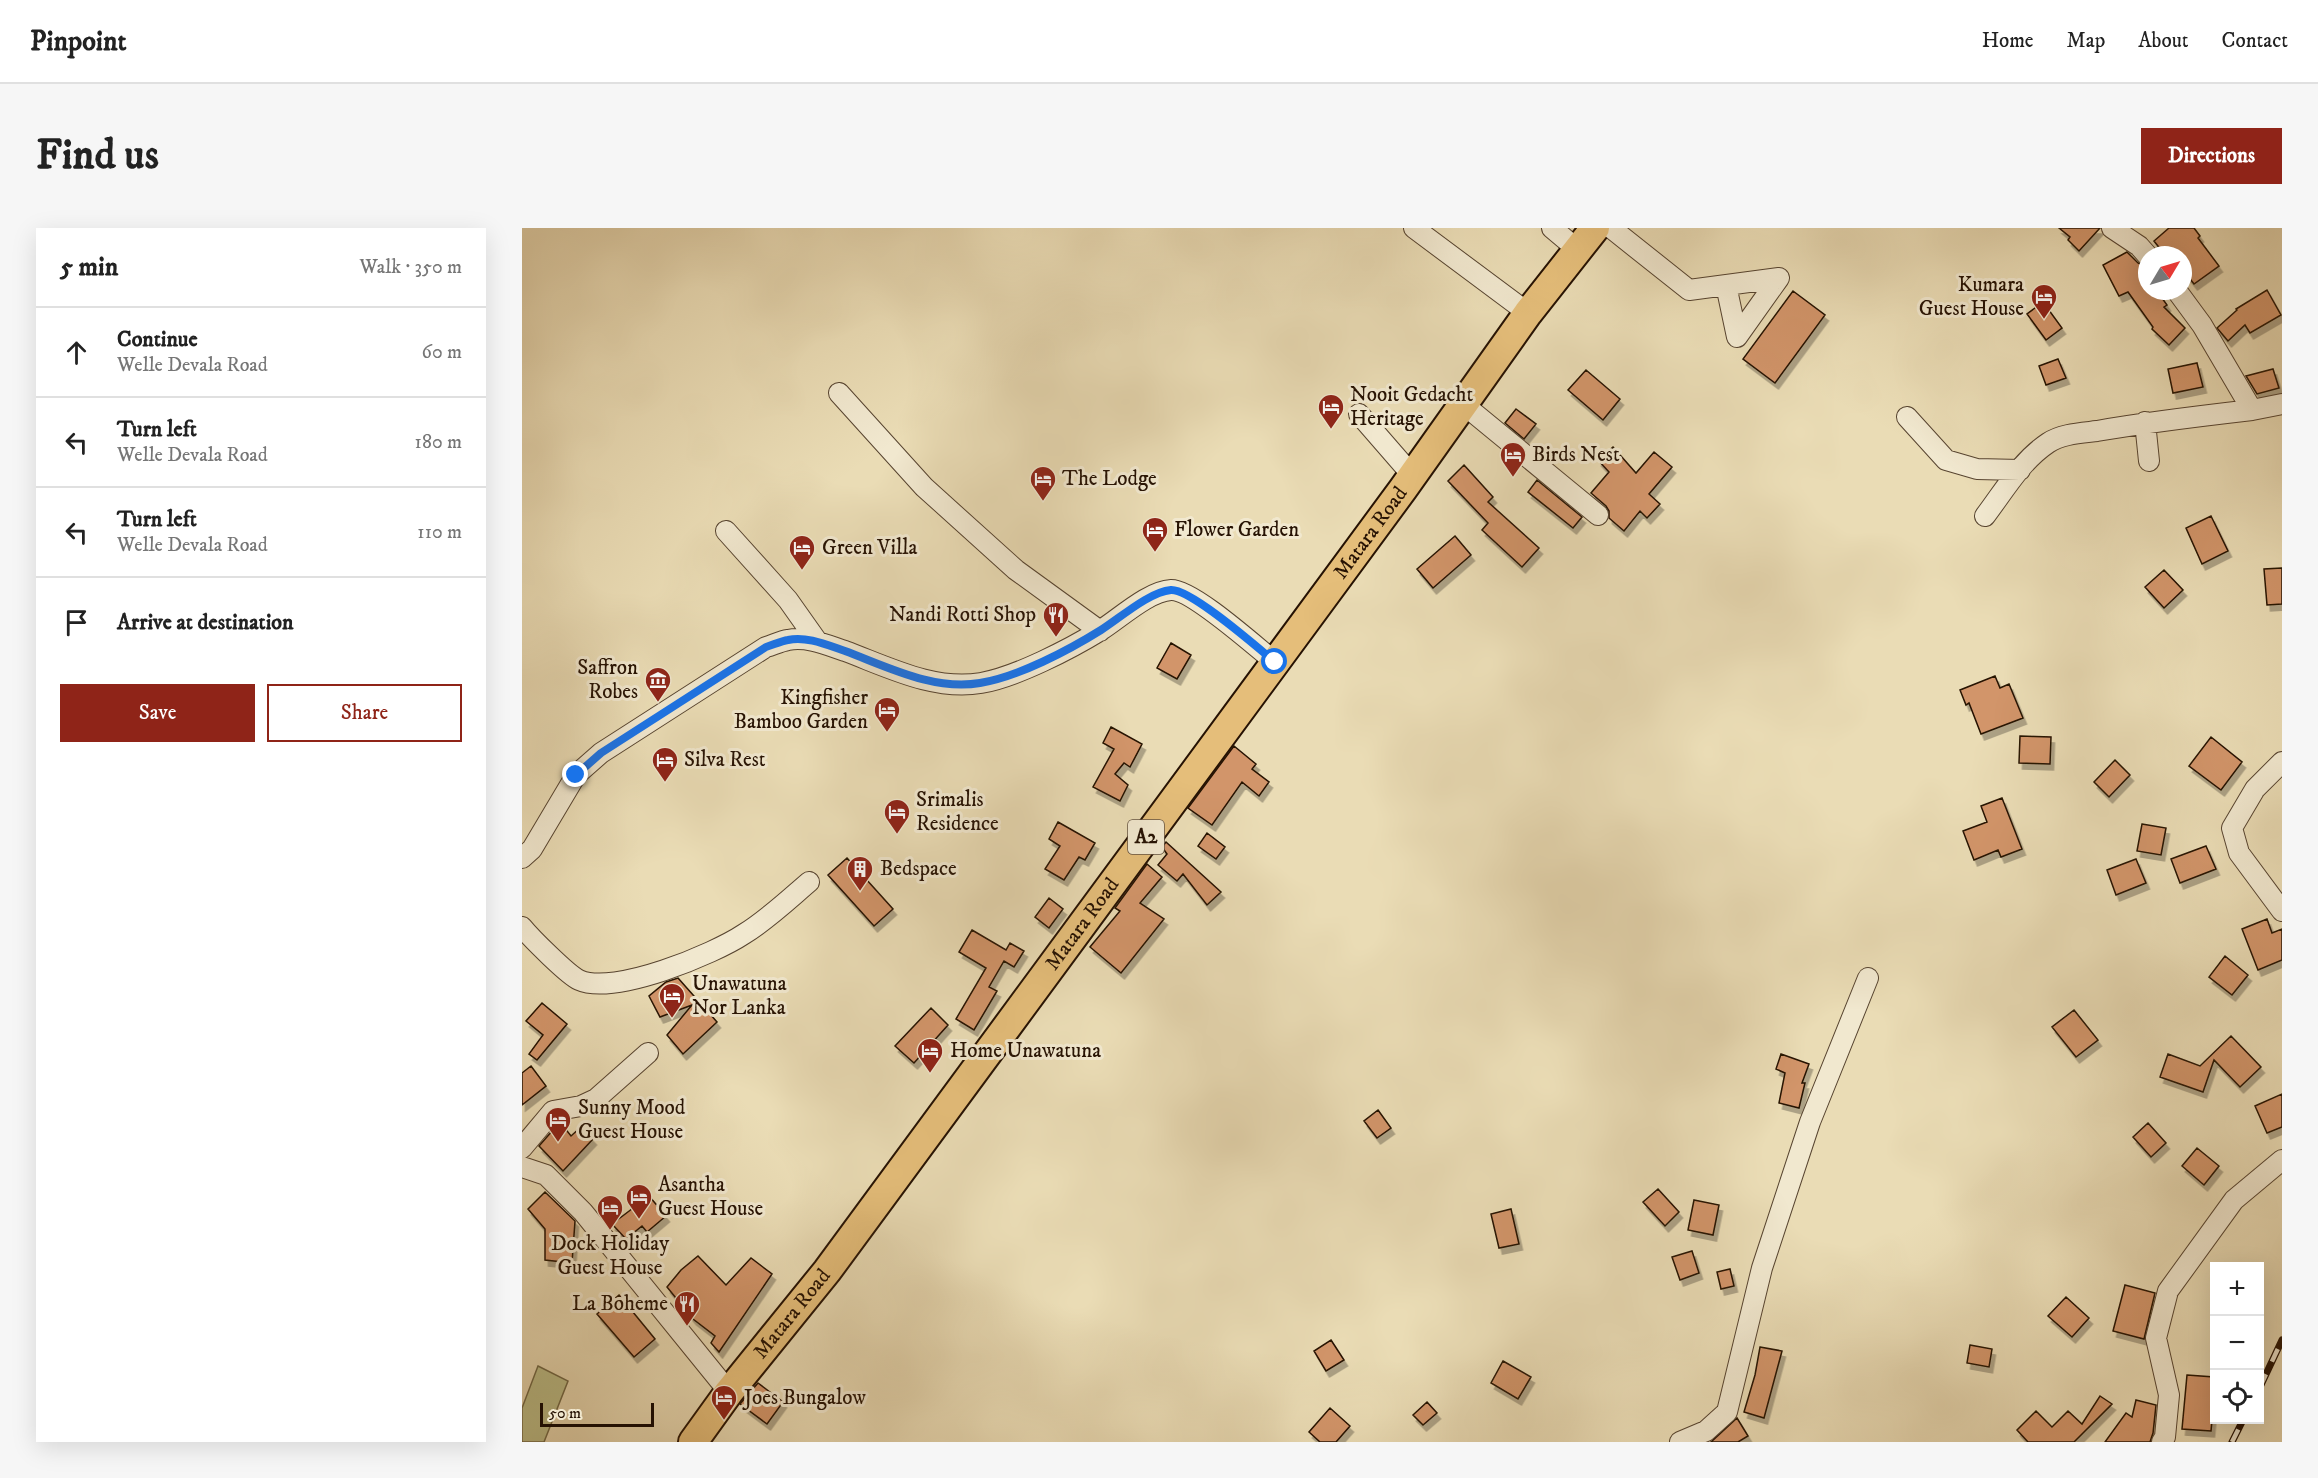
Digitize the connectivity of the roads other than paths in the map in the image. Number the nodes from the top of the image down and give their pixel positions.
1 (1414, 228) edge
2 (1552, 228) edge
3 (1595, 228) edge
4 (1611, 228) edge
5 (2112, 228) edge
6 (2139, 246) edge
7 (1578, 250) junction
8 (1726, 285) dead end
9 (2184, 300) edge
10 (1528, 313) junction
11 (839, 393) dead end
12 (1463, 404) junction
13 (2282, 404) edge
14 (2252, 410) junction
15 (1359, 414) dead end
16 (1907, 417) dead end
17 (2145, 422) junction
18 (2149, 461) dead end
19 (2020, 470) junction
20 (1412, 475) junction
21 (1598, 515) dead end
22 (1985, 516) dead end
23 (726, 531) dead end
24 (1100, 631) junction
25 (817, 641) junction
26 (1275, 662) junction
27 (2282, 762) edge
28 (522, 858) edge
29 (809, 882) dead end
30 (2282, 911) edge
31 (522, 927) edge
32 (1868, 978) dead end
33 (648, 1053) dead end
34 (522, 1148) edge
35 (2282, 1161) edge
36 (522, 1167) edge
37 (729, 1392) junction
38 (693, 1442) edge
39 (1680, 1442) edge
40 (2162, 1442) edge

1 - 10 street
2 - 7 street
3 - 7 highway, Matara Road / A2
4 - 8 street
5 - 6 street
7 - 10 highway, Matara Road / A2
9 - 14 street
10 - 12 highway, Matara Road / A2
11 - 24 street
12 - 20 highway, Matara Road / A2
12 - 21 street
13 - 14 street
14 - 17 street
15 - 20 street
16 - 19 street
17 - 18 street
17 - 19 street
19 - 22 street
20 - 26 highway, Matara Road / A2
23 - 25 street
24 - 25 street
24 - 26 street
25 - 28 street
26 - 37 highway, Matara Road / A2
27 - 30 street
29 - 31 street
32 - 39 street
33 - 34 street
35 - 40 street
36 - 37 street
37 - 38 highway, Matara Road / A2

